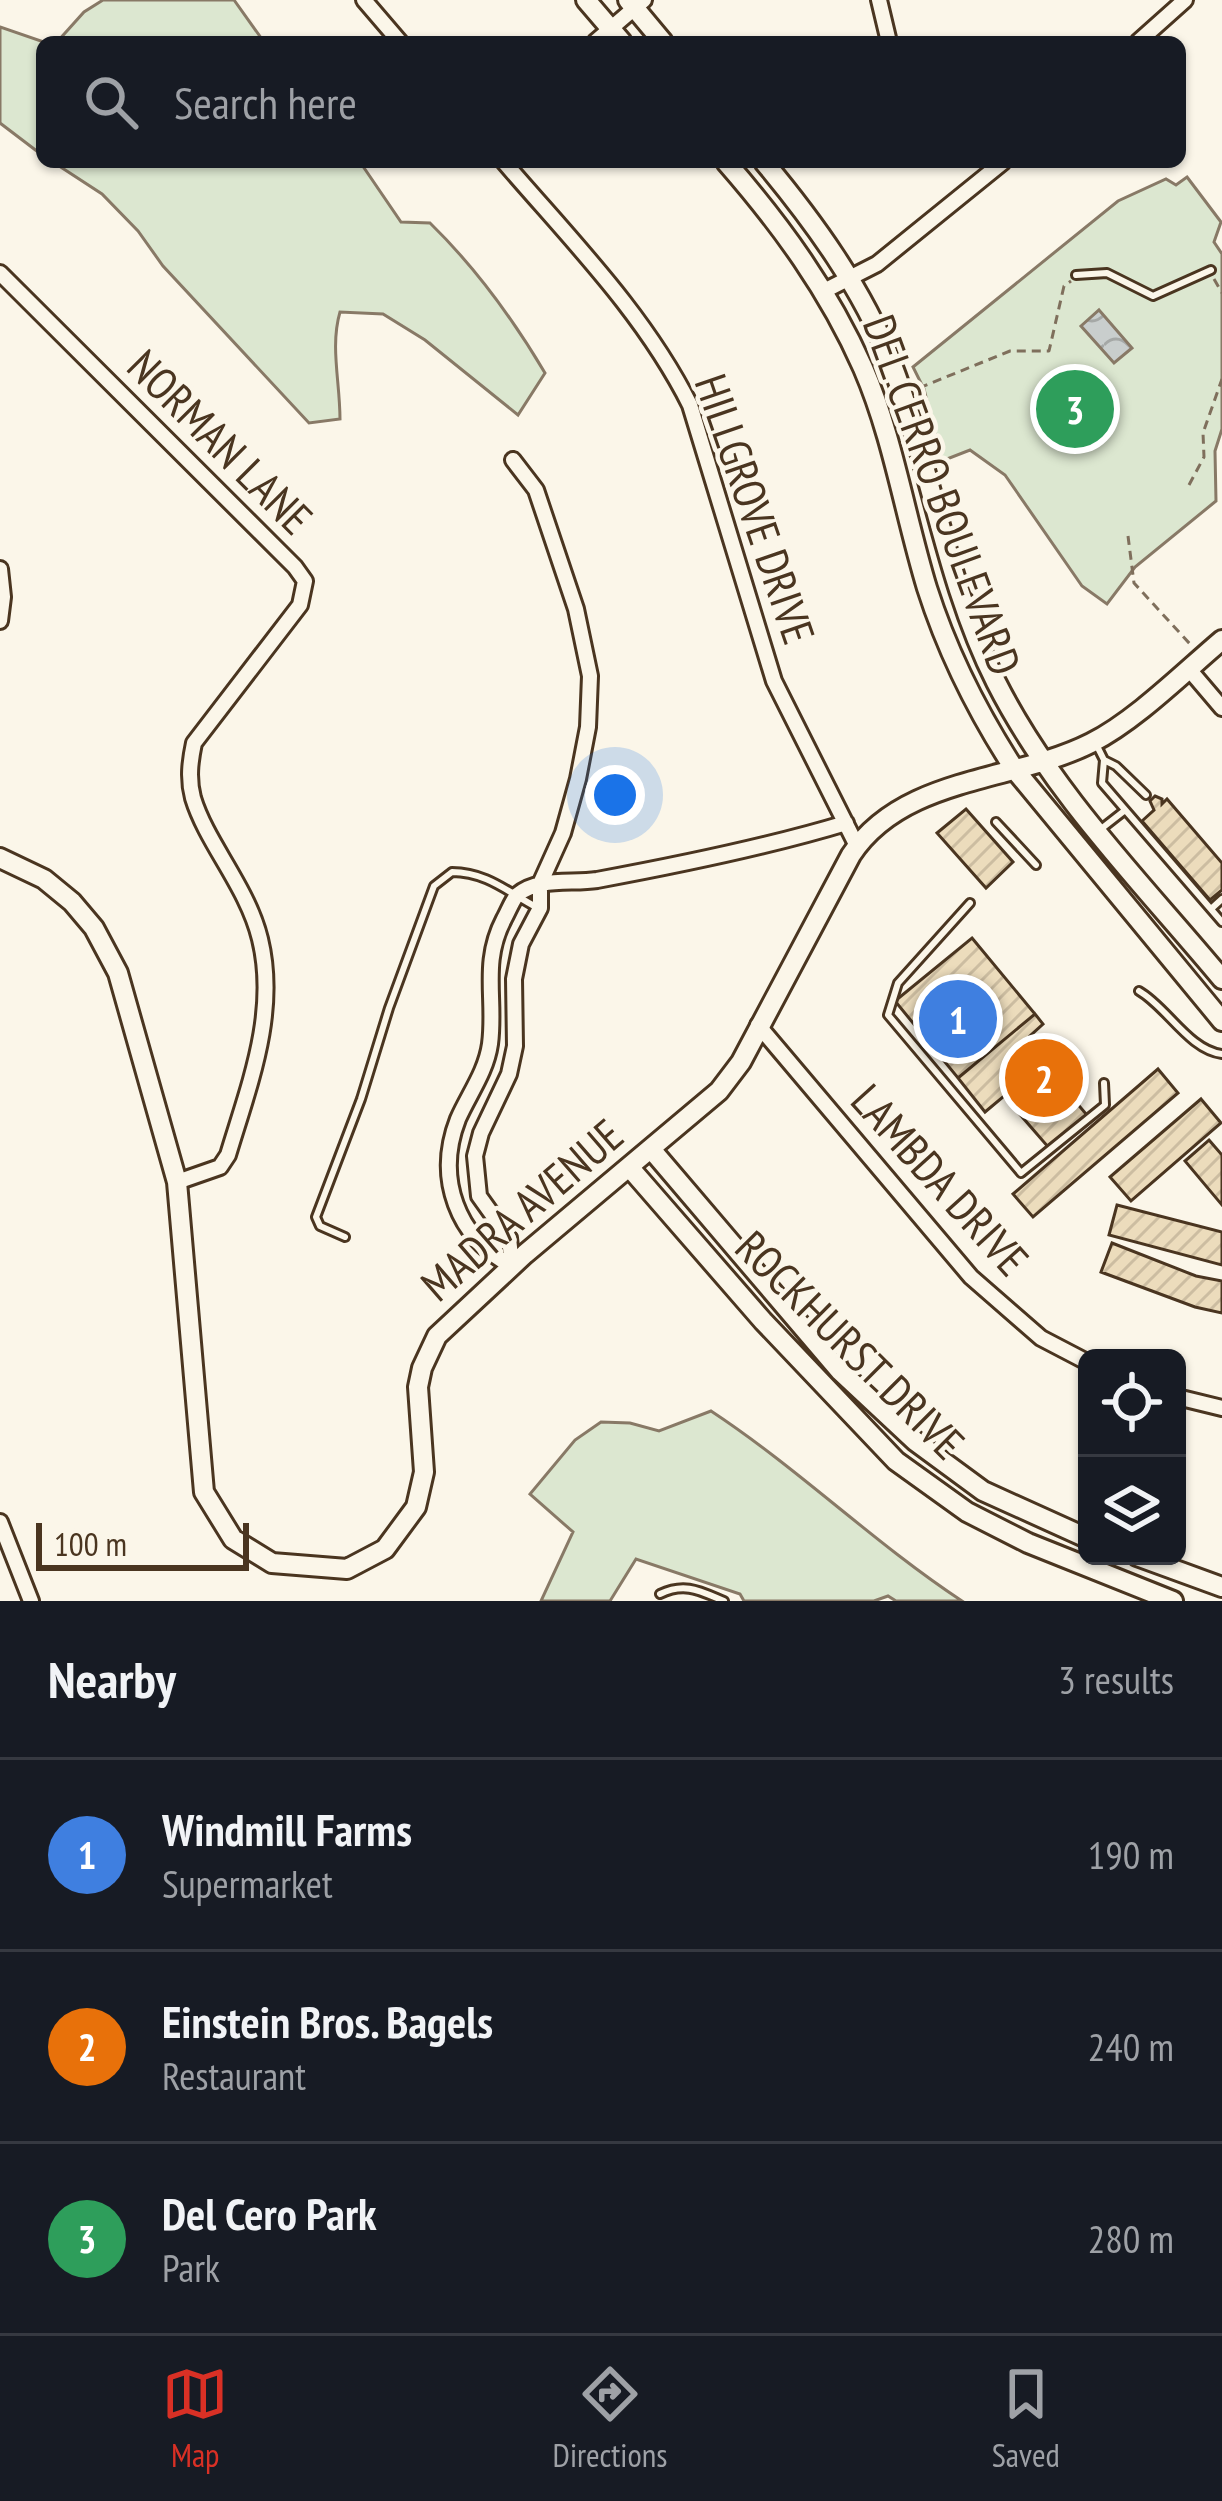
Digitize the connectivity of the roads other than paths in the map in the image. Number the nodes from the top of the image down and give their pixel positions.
1 (364, 0) edge
2 (586, 0) edge
3 (879, 0) edge
4 (1185, 0) edge
5 (635, 3) edge
6 (395, 36) edge
7 (608, 36) edge
8 (610, 36) edge
9 (659, 36) edge
10 (888, 36) edge
11 (1145, 36) edge
12 (508, 168) edge
13 (731, 168) edge
14 (769, 168) edge
15 (985, 168) edge
16 (1211, 270) dead end
17 (0, 273) edge
18 (1076, 275) road end
19 (848, 278) junction
20 (824, 291) junction
21 (513, 460) dead end
22 (0, 568) edge
23 (0, 621) edge
24 (1222, 640) edge
25 (1188, 668) junction
26 (1222, 708) edge
27 (1094, 742) junction
28 (1104, 760) junction
29 (1042, 763) junction
30 (1015, 770) junction
31 (1146, 795) dead end
32 (1125, 810) junction
33 (996, 822) dead end
34 (846, 823) junction
35 (1099, 831) junction
36 (857, 846) junction
37 (0, 858) edge
38 (1036, 865) dead end
39 (540, 884) junction
40 (516, 896) junction
41 (1222, 899) edge
42 (970, 903) dead end
43 (540, 908) junction
44 (1211, 909) junction
45 (1222, 922) edge
46 (1222, 979) edge
47 (1139, 991) dead end
48 (1222, 1022) edge
49 (758, 1025) junction
50 (1222, 1054) edge
51 (1104, 1083) dead end
52 (651, 1149) junction
53 (630, 1168) junction
54 (177, 1182) junction
55 (345, 1237) dead end
56 (512, 1266) junction
57 (1078, 1357) edge
58 (1186, 1399) edge
59 (1222, 1408) edge
60 (0, 1522) edge
61 (1078, 1534) edge
62 (1161, 1565) edge
63 (1222, 1588) edge
64 (660, 1594) dead end
65 (31, 1601) edge
66 (724, 1601) edge
67 (1173, 1601) edge

1 - 6 street
2 - 7 street
3 - 10 street
4 - 11 street
5 - 8 street
5 - 9 street
12 - 34 street, HILLGROVE DRIVE
13 - 20 street, DEL CERRO BOULEVARD
14 - 19 street, DEL CERRO BOULEVARD
15 - 19 street
16 - 18 lane
17 - 54 street, NORMAN LANE
19 - 20 street
19 - 29 street, DEL CERRO BOULEVARD
20 - 30 street, DEL CERRO BOULEVARD
21 - 39 street
22 - 23 street
24 - 25 street, MADRA AVENUE
25 - 26 street
25 - 27 street, MADRA AVENUE
27 - 28 lane
27 - 29 street, MADRA AVENUE
28 - 31 lane
28 - 32 lane
29 - 30 street, MADRA AVENUE
29 - 35 street, DEL CERRO BOULEVARD
30 - 36 street, MADRA AVENUE
30 - 48 street, DEL CERRO BOULEVARD
32 - 35 lane
32 - 44 lane
33 - 38 lane
34 - 36 street, HILLGROVE DRIVE
34 - 39 street
35 - 46 street, DEL CERRO BOULEVARD
36 - 49 street, MADRA AVENUE
37 - 54 street, MADRA AVENUE
39 - 40 street
39 - 43 street
40 - 43 lane
40 - 55 lane
40 - 56 street
41 - 44 lane
42 - 51 lane
43 - 56 street
44 - 45 lane
47 - 50 lane
49 - 52 street, MADRA AVENUE
49 - 57 street, LAMBDA DRIVE
52 - 53 street, MADRA AVENUE
52 - 61 street, ROCKHURST DRIVE
53 - 56 street, MADRA AVENUE
53 - 67 street, ROCKHURST DRIVE
54 - 56 street, MADRA AVENUE
58 - 59 street
60 - 65 street
62 - 63 street
64 - 66 lane

